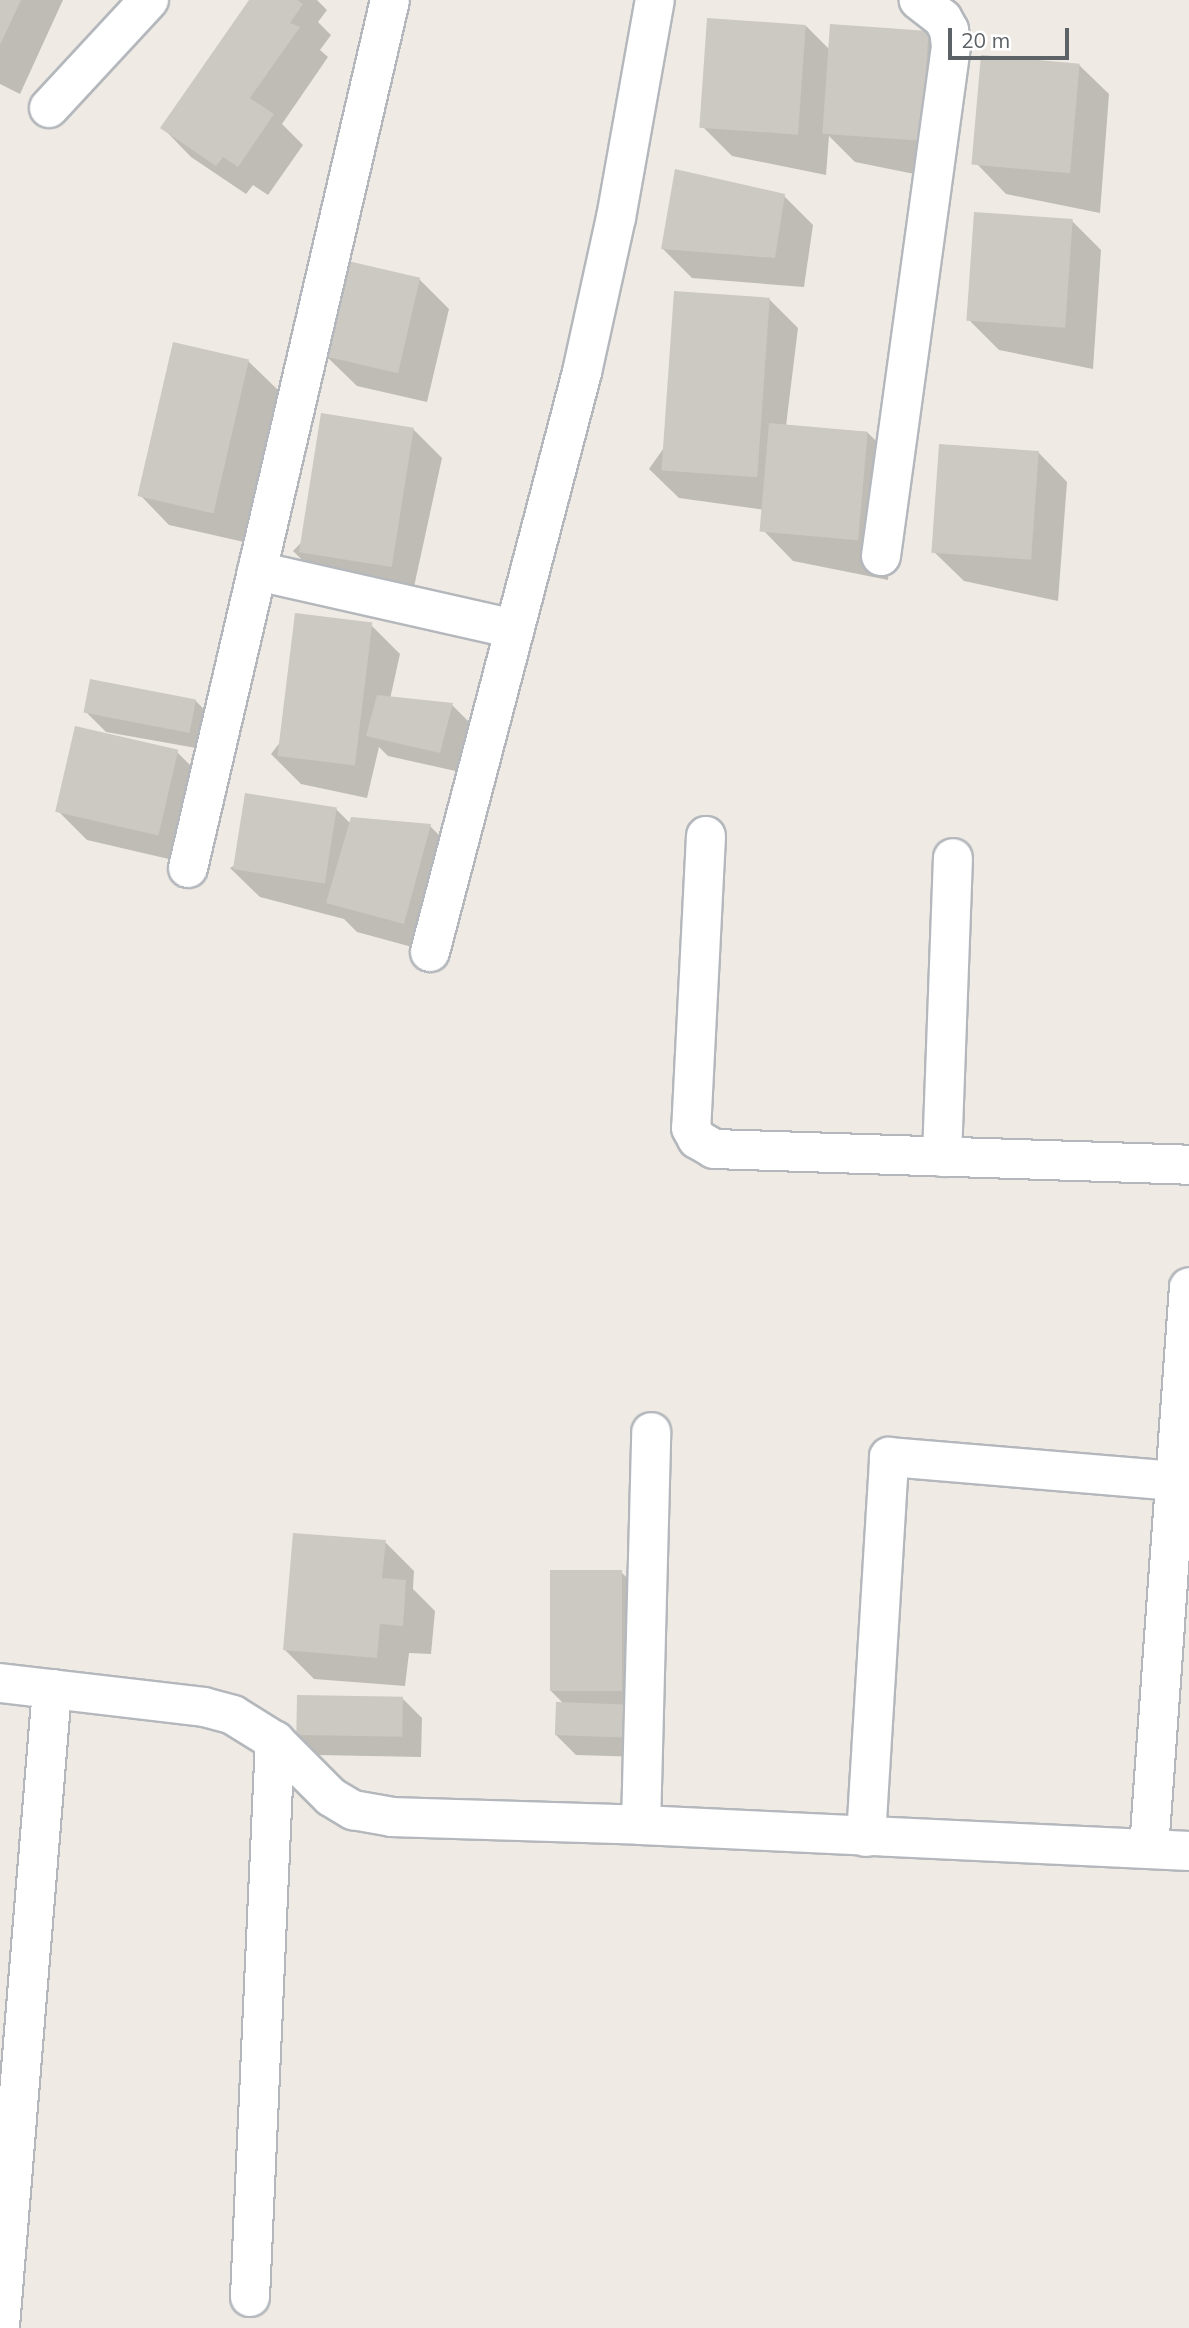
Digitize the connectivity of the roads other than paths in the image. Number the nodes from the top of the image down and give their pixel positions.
1 (149, 0) edge
2 (390, 0) edge
3 (655, 0) edge
4 (919, 0) edge
5 (49, 108) dead end
6 (881, 556) dead end
7 (257, 571) junction
8 (515, 629) junction
9 (706, 836) dead end
10 (953, 858) dead end
11 (188, 868) dead end
12 (430, 952) dead end
13 (942, 1157) junction
14 (1189, 1165) edge
15 (1189, 1287) edge
16 (650, 1432) dead end
17 (1177, 1481) junction
18 (0, 1683) edge
19 (52, 1689) junction
20 (275, 1741) junction
21 (641, 1825) junction
22 (866, 1837) junction
23 (1149, 1849) junction
24 (1189, 1851) edge
25 (250, 2297) dead end
26 (0, 2326) edge

1 - 5 street
2 - 7 street
3 - 8 street
4 - 6 street
7 - 8 street
7 - 11 street
8 - 12 street
9 - 13 street
10 - 13 street
13 - 14 street
15 - 17 street
16 - 21 street
17 - 22 street
17 - 23 street
18 - 19 street
19 - 20 street
19 - 26 street
20 - 21 street
20 - 25 street
21 - 22 street
22 - 23 street
23 - 24 street

